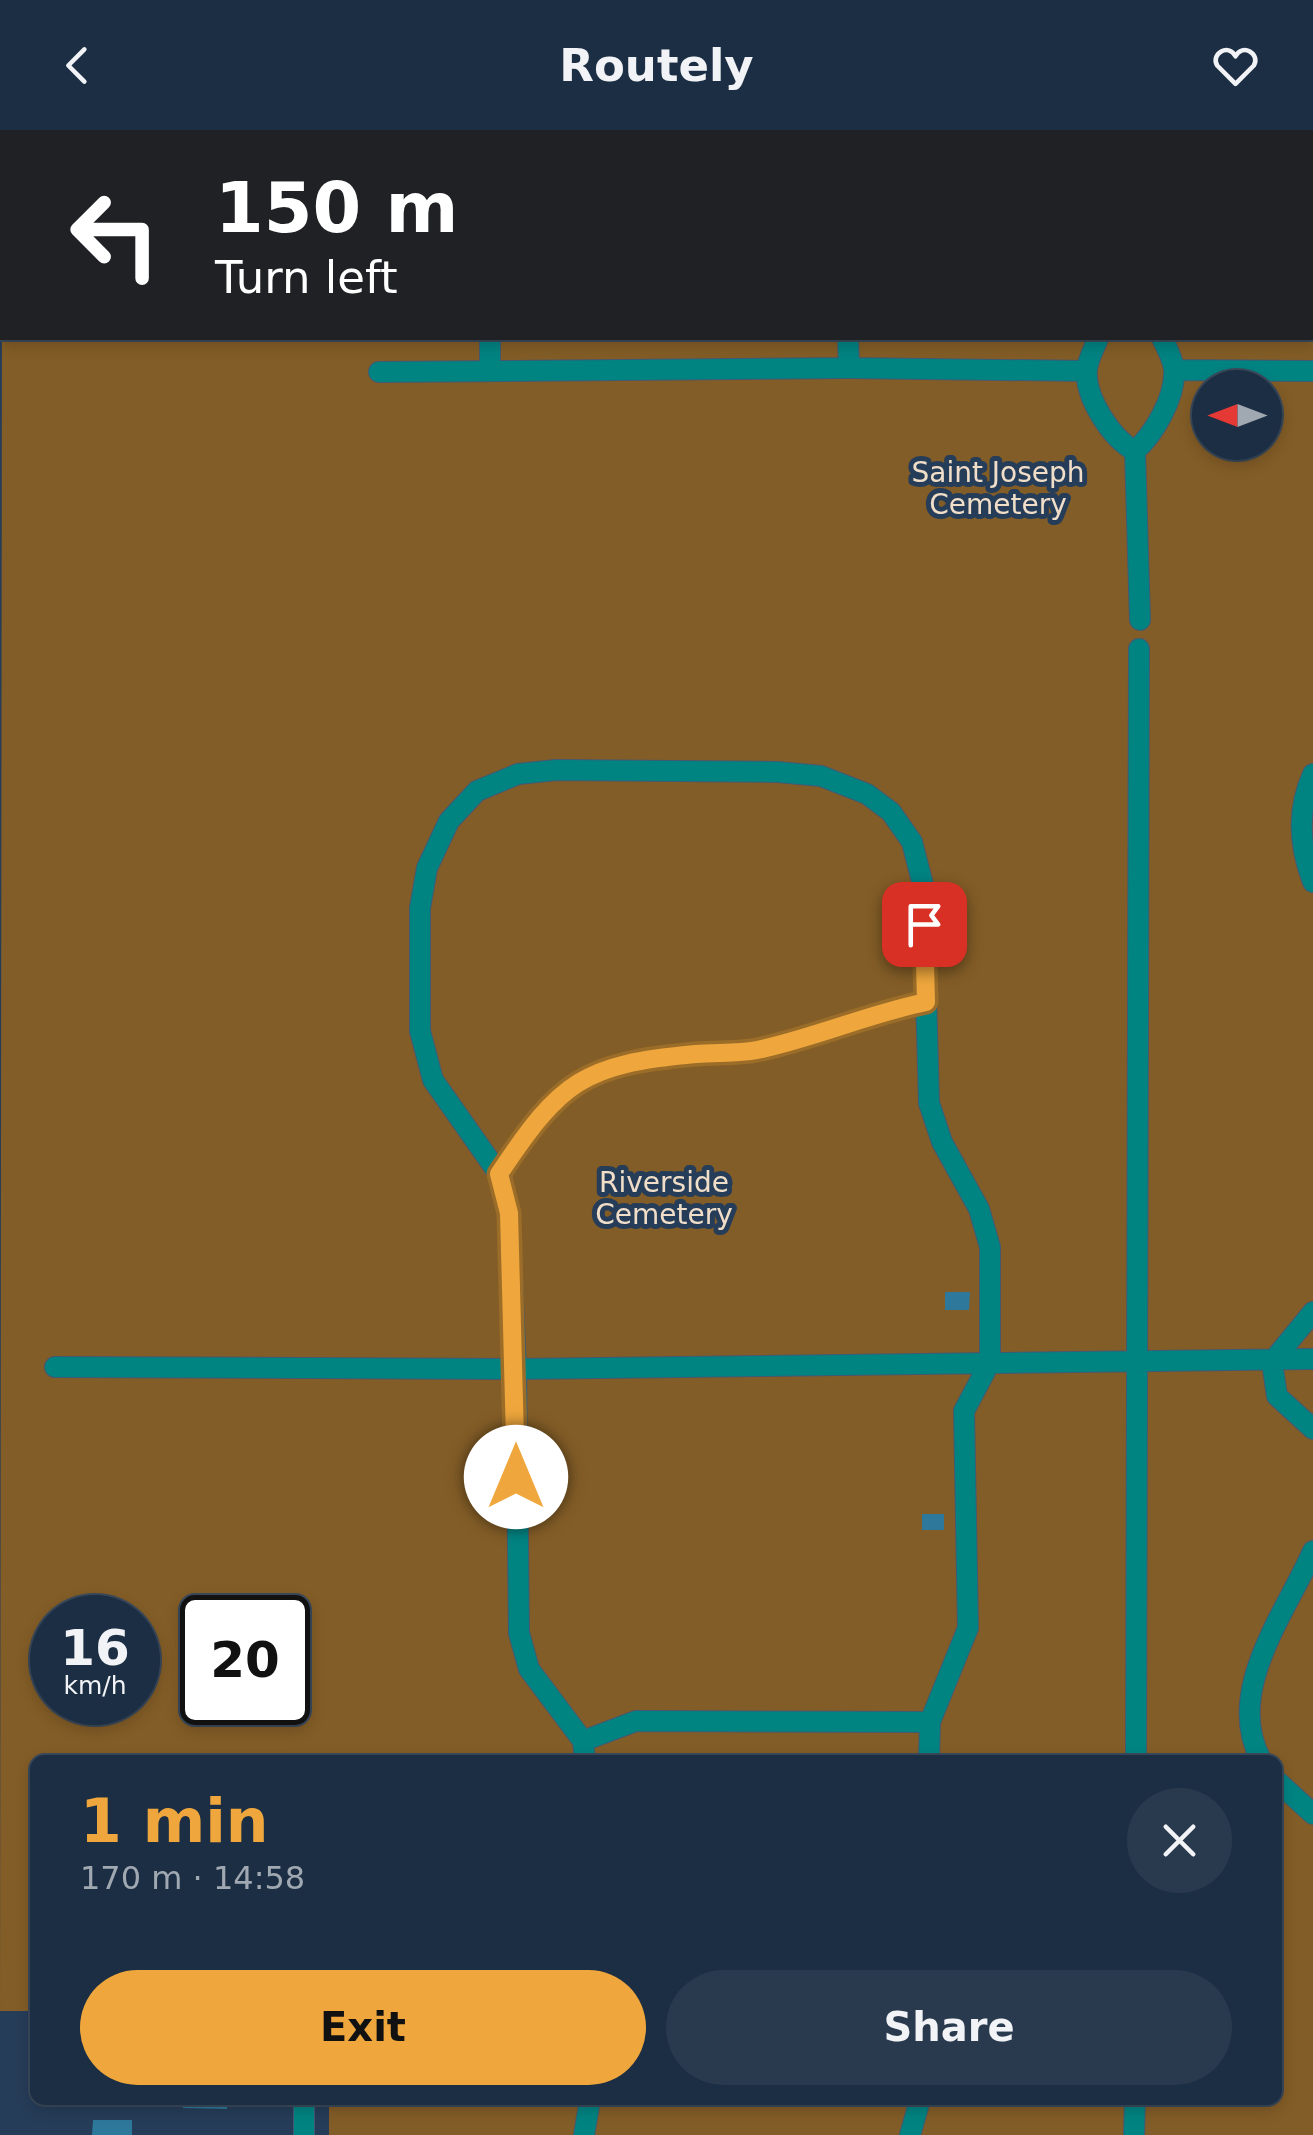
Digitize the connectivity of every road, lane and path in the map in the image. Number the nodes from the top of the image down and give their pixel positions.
1 (490, 340) edge
2 (848, 340) edge
3 (1097, 340) edge
4 (1163, 340) edge
5 (848, 368) junction
6 (490, 370) junction
7 (1174, 370) junction
8 (1086, 371) junction
9 (1313, 371) edge
10 (379, 372) dead end
11 (1135, 452) junction
12 (1140, 620) dead end
13 (1139, 649) dead end
14 (1313, 774) edge
15 (1313, 882) edge
16 (926, 1002) junction
17 (499, 1174) junction
18 (1313, 1312) edge
19 (1313, 1359) edge
20 (990, 1362) junction
21 (1138, 1362) junction
22 (1272, 1362) junction
23 (56, 1367) dead end
24 (516, 1370) junction
25 (1313, 1428) edge
26 (1313, 1551) edge
27 (930, 1722) junction
28 (584, 1750) edge
29 (929, 1755) edge
30 (1136, 1755) edge
31 (1260, 1755) edge
32 (1282, 1786) edge
33 (1313, 1814) edge
34 (304, 2105) edge
35 (589, 2105) edge
36 (919, 2105) edge
37 (1134, 2105) edge
38 (304, 2135) edge
39 (584, 2135) edge
40 (910, 2135) edge
41 (1134, 2135) edge

1 - 6 street
2 - 5 street
3 - 8 street
4 - 7 street
5 - 6 street
5 - 8 street
6 - 10 street
7 - 9 street
7 - 11 street
8 - 11 street
11 - 12 street
13 - 21 street
14 - 15 street
16 - 17 street
16 - 17 street
16 - 20 street
17 - 24 street
18 - 22 street
19 - 22 street
20 - 21 street
20 - 24 street
20 - 27 street
21 - 22 street
21 - 30 street
22 - 25 street
23 - 24 street
24 - 28 street
26 - 31 street
27 - 28 street
27 - 29 street
32 - 33 street
34 - 38 street
35 - 39 street
36 - 40 street
37 - 41 street

